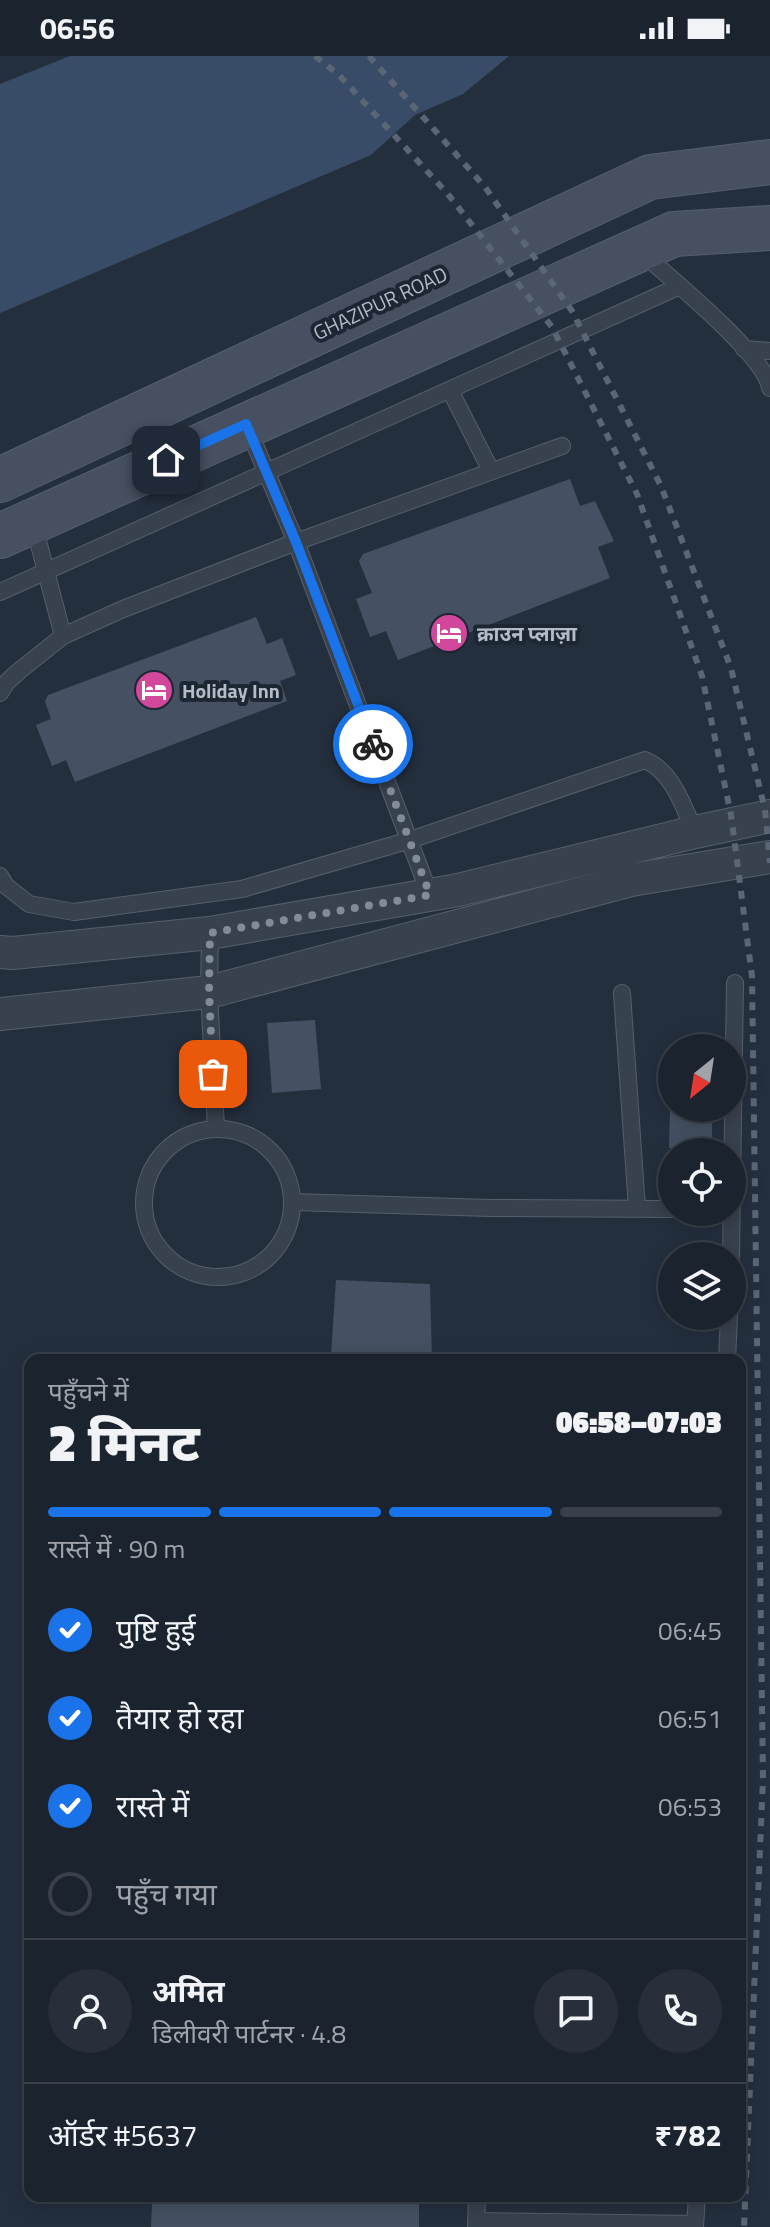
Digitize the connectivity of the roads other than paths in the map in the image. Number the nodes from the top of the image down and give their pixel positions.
1 (770, 162) edge
2 (770, 228) edge
3 (638, 249) junction
4 (680, 286) junction
5 (744, 349) junction
6 (770, 351) edge
7 (770, 388) edge
8 (450, 390) junction
9 (246, 424) junction
10 (562, 446) dead end
11 (491, 471) junction
12 (267, 472) junction
13 (0, 480) edge
14 (16, 528) edge
15 (296, 542) junction
16 (47, 571) junction
17 (0, 592) edge
18 (63, 636) junction
19 (0, 693) edge
20 (770, 816) edge
21 (695, 832) junction
22 (410, 840) junction
23 (770, 857) edge
24 (0, 876) edge
25 (430, 895) junction
26 (210, 933) junction
27 (0, 952) edge
28 (735, 983) dead end
29 (209, 992) junction
30 (622, 993) dead end
31 (0, 1014) edge
32 (216, 1128) junction
33 (733, 1138) edge
34 (293, 1202) junction
35 (637, 1208) junction
36 (658, 1209) edge
37 (728, 1330) edge
38 (727, 1354) edge
39 (477, 2202) edge
40 (697, 2202) edge
41 (476, 2224) edge
42 (695, 2225) edge

1 - 13 main road, GHAZIPUR ROAD
2 - 3 main road
3 - 4 lane
3 - 9 main road
4 - 5 lane
4 - 8 lane
5 - 6 lane
5 - 7 lane
8 - 11 lane
8 - 12 lane
9 - 12 lane
9 - 14 main road
10 - 11 lane
11 - 15 lane
12 - 15 lane
12 - 16 lane
14 - 16 lane
15 - 18 lane
15 - 22 lane
16 - 17 lane
16 - 18 lane
18 - 19 lane
20 - 21 street
21 - 22 lane
21 - 25 street
22 - 24 lane
22 - 25 lane
23 - 29 street
25 - 26 street
26 - 27 street
26 - 29 lane
28 - 33 lane
29 - 31 street
29 - 32 lane
30 - 35 lane
32 - 34 lane
32 - 34 lane
34 - 35 lane
35 - 36 lane
37 - 38 lane
39 - 41 lane
40 - 42 lane
41 - 42 lane

